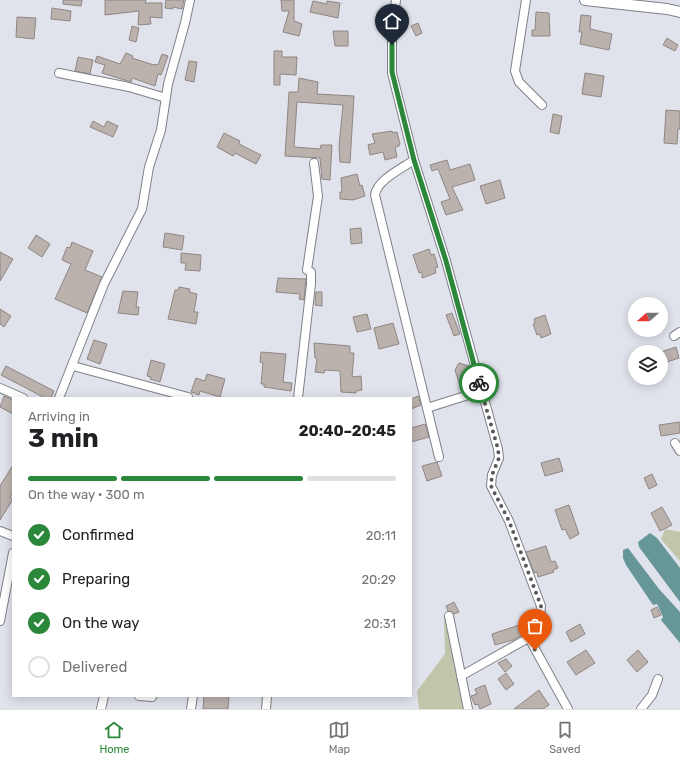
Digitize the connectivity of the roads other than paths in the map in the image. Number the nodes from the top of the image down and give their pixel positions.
1 (190, 0) edge
2 (396, 0) edge
3 (526, 0) edge
4 (585, 0) edge
5 (638, 3) edge
6 (680, 12) edge
7 (59, 73) dead end
8 (166, 98) junction
9 (542, 105) dead end
10 (414, 160) junction
11 (314, 163) dead end
12 (73, 366) junction
13 (0, 388) edge
14 (481, 390) junction
15 (21, 397) edge
16 (59, 397) edge
17 (188, 397) dead end
18 (298, 397) edge
19 (428, 408) junction
20 (675, 443) dead end
21 (680, 451) edge
22 (439, 457) dead end
23 (0, 531) edge
24 (12, 536) edge
25 (12, 558) edge
26 (449, 616) dead end
27 (0, 621) edge
28 (529, 638) junction
29 (461, 676) junction
30 (658, 679) dead end
31 (104, 697) edge
32 (193, 697) edge
33 (267, 697) edge
34 (101, 709) edge
35 (191, 709) edge
36 (266, 709) edge
37 (468, 709) edge
38 (568, 709) edge
39 (641, 709) edge

1 - 8 street
2 - 10 street
3 - 9 street
4 - 5 street
5 - 6 street
7 - 8 street
8 - 12 street
10 - 14 street
10 - 19 street
11 - 18 street
12 - 16 street
12 - 17 street
13 - 15 street
14 - 19 street
14 - 28 street
19 - 22 street
20 - 21 street
23 - 24 street
25 - 27 street
26 - 29 street
28 - 29 street
28 - 38 street
29 - 37 street
30 - 39 street
31 - 34 street
32 - 35 street
33 - 36 street

